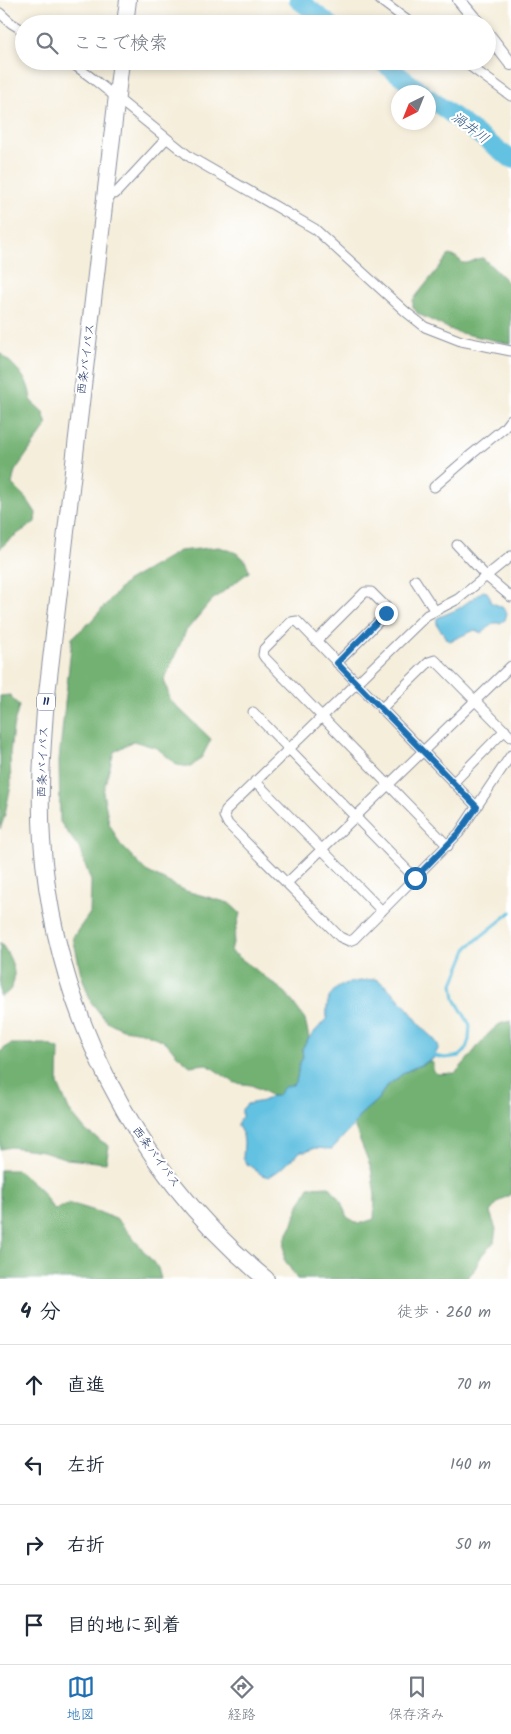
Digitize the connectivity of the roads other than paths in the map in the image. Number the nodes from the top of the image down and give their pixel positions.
1 (128, 0) edge
2 (380, 0) edge
3 (458, 0) edge
4 (0, 13) edge
5 (126, 15) edge
6 (400, 15) edge
7 (472, 15) edge
8 (15, 25) edge
9 (496, 45) edge
10 (511, 64) edge
11 (80, 70) edge
12 (120, 70) edge
13 (476, 70) edge
14 (116, 96) junction
15 (511, 96) edge
16 (166, 139) junction
17 (104, 193) junction
18 (511, 351) edge
19 (511, 419) edge
20 (434, 487) dead end
21 (457, 545) dead end
22 (511, 556) edge
23 (486, 576) junction
24 (415, 580) dead end
25 (511, 597) edge
26 (435, 611) junction
27 (316, 641) junction
28 (337, 663) junction
29 (511, 666) edge
30 (357, 683) junction
31 (475, 700) junction
32 (381, 709) junction
33 (253, 712) dead end
34 (322, 717) junction
35 (508, 734) edge
36 (289, 748) junction
37 (422, 752) junction
38 (511, 755) edge
39 (255, 781) junction
40 (453, 783) junction
41 (388, 785) junction
42 (477, 807) junction
43 (355, 817) junction
44 (448, 846) junction
45 (322, 850) junction
46 (415, 878) junction
47 (287, 883) junction
48 (382, 911) junction
49 (266, 1279) edge

1 - 5 highway
2 - 6 street
3 - 7 street
4 - 8 street
9 - 10 street
11 - 14 street
12 - 14 highway, 西条バイパス / 11
13 - 15 street
14 - 16 street
14 - 17 highway, 西条バイパス / 11
16 - 17 street
16 - 18 street
17 - 49 highway, 西条バイパス / 11
19 - 20 street
21 - 23 street
22 - 23 street
23 - 25 street
23 - 26 street
24 - 26 street
26 - 30 street
27 - 28 street
27 - 28 street
27 - 34 street
28 - 30 street
29 - 31 street
30 - 32 street
30 - 34 street
31 - 32 street
31 - 35 street
31 - 37 street
32 - 37 street
33 - 36 street
34 - 36 street
34 - 41 street
35 - 40 street
36 - 39 street
36 - 43 street
37 - 40 street
37 - 41 street
38 - 42 street
39 - 45 street
39 - 47 street
40 - 42 street
41 - 43 street
41 - 44 street
42 - 44 street
43 - 45 street
43 - 46 street
44 - 46 street
45 - 47 street
45 - 48 street
46 - 48 street
47 - 48 street

